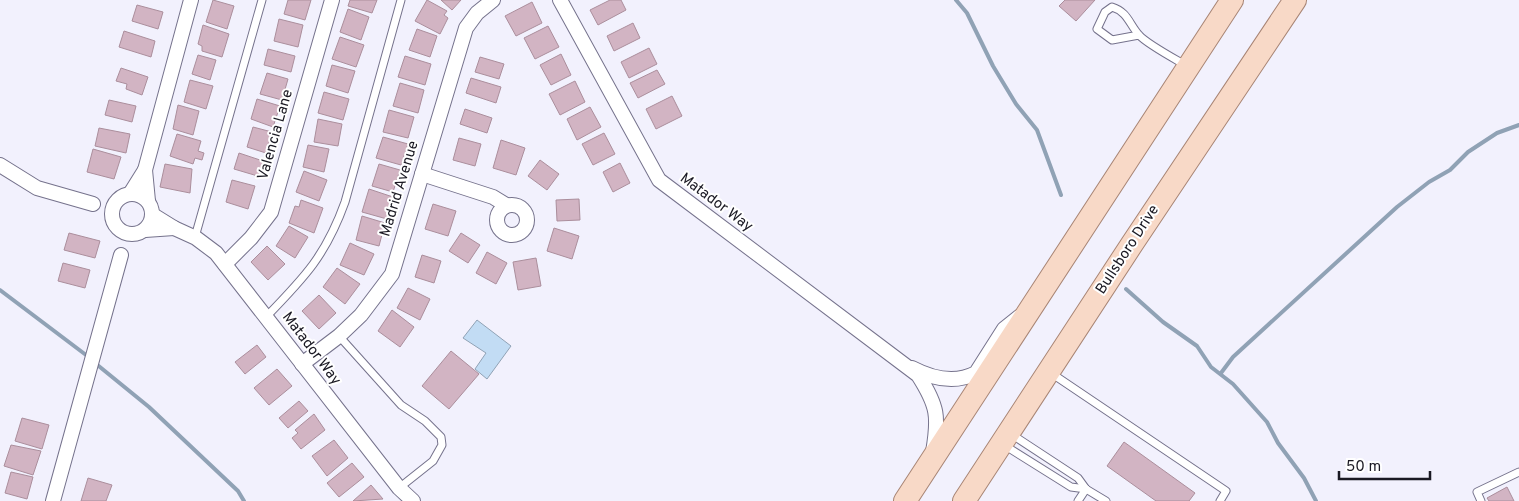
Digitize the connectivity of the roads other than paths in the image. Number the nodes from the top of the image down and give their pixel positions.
1 (190, 0) edge
2 (262, 0) edge
3 (332, 0) edge
4 (401, 0) edge
5 (493, 0) edge
6 (560, 0) edge
7 (1232, 0) edge
8 (1295, 0) edge
9 (1139, 35) junction
10 (1189, 67) junction
11 (0, 165) edge
12 (146, 170) junction
13 (422, 174) junction
14 (130, 194) junction
15 (506, 206) dead end
16 (150, 208) junction
17 (113, 210) junction
18 (174, 228) junction
19 (119, 229) junction
20 (142, 232) junction
21 (194, 238) junction
22 (121, 255) junction
23 (225, 264) junction
24 (1031, 308) junction
25 (266, 316) junction
26 (339, 336) junction
27 (896, 360) junction
28 (302, 364) junction
29 (1049, 371) junction
30 (1005, 437) junction
31 (934, 457) junction
32 (1519, 472) edge
33 (399, 488) junction
34 (1086, 489) junction
35 (53, 501) edge
36 (413, 501) edge
37 (905, 501) edge
38 (915, 501) edge
39 (964, 501) edge
40 (1078, 501) edge
41 (1106, 501) edge
42 (1220, 501) edge
43 (1481, 501) edge

1 - 12 street
2 - 21 lane
3 - 23 street, Valencia Lane
4 - 25 lane
5 - 13 street, Madrid Avenue
6 - 27 street, Matador Way
7 - 10 main road
8 - 29 main road, Bullsboro Drive
9 - 9 lane
9 - 10 lane
10 - 24 main road
11 - 17 street
12 - 14 street
12 - 16 street
13 - 15 street
13 - 26 street, Madrid Avenue
14 - 16 street
14 - 17 street
16 - 18 street, Matador Way
16 - 20 street
17 - 19 street
18 - 20 street
18 - 21 street, Matador Way
19 - 20 street
19 - 22 street
20 - 22 street
21 - 23 street, Matador Way
22 - 35 street
23 - 25 street, Matador Way
24 - 27 street
24 - 31 main road
25 - 28 street, Matador Way
26 - 28 street, Madrid Avenue
26 - 33 lane
27 - 31 street, Matador Way
28 - 33 street, Matador Way
29 - 30 main road, Bullsboro Drive
29 - 42 lane
30 - 34 lane
30 - 34 lane
30 - 39 main road, Bullsboro Drive
31 - 37 main road
31 - 38 main road
32 - 43 lane
33 - 36 street, Matador Way
34 - 40 lane
34 - 41 lane

